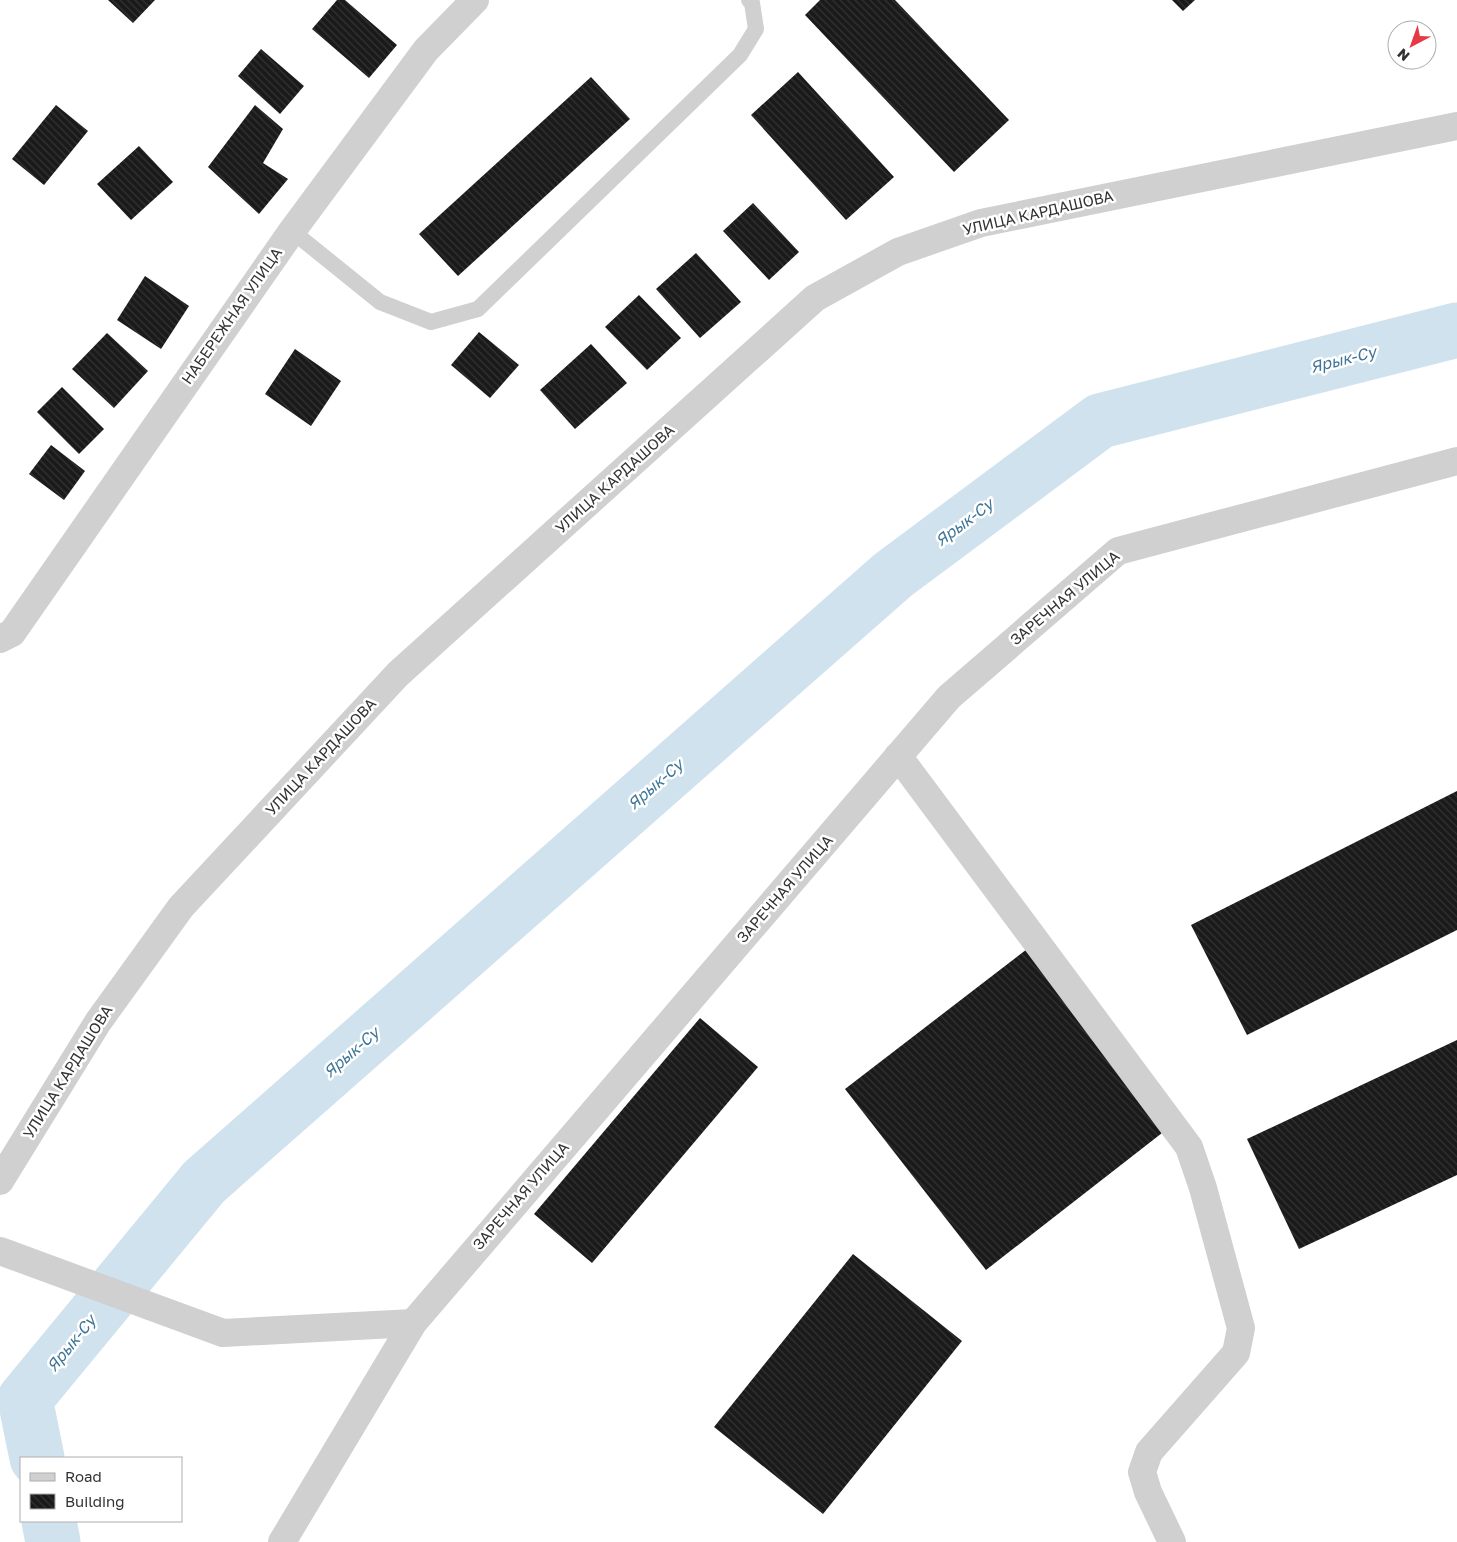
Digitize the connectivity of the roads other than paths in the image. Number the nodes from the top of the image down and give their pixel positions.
1 (476, 0) edge
2 (749, 0) edge
3 (1457, 126) edge
4 (292, 231) junction
5 (1457, 461) edge
6 (0, 640) edge
7 (898, 756) junction
8 (0, 1181) edge
9 (0, 1251) edge
10 (413, 1323) junction
11 (282, 1542) edge
12 (1172, 1542) edge

1 - 4 street, НАБЕРЕЖНАЯ УЛИЦА
2 - 4 lane
3 - 8 street, УЛИЦА КАРДАШОВА
4 - 6 street, НАБЕРЕЖНАЯ УЛИЦА
5 - 7 street, ЗАРЕЧНАЯ УЛИЦА
7 - 10 street, ЗАРЕЧНАЯ УЛИЦА
7 - 12 street
9 - 10 street
10 - 11 street, ЗАРЕЧНАЯ УЛИЦА

